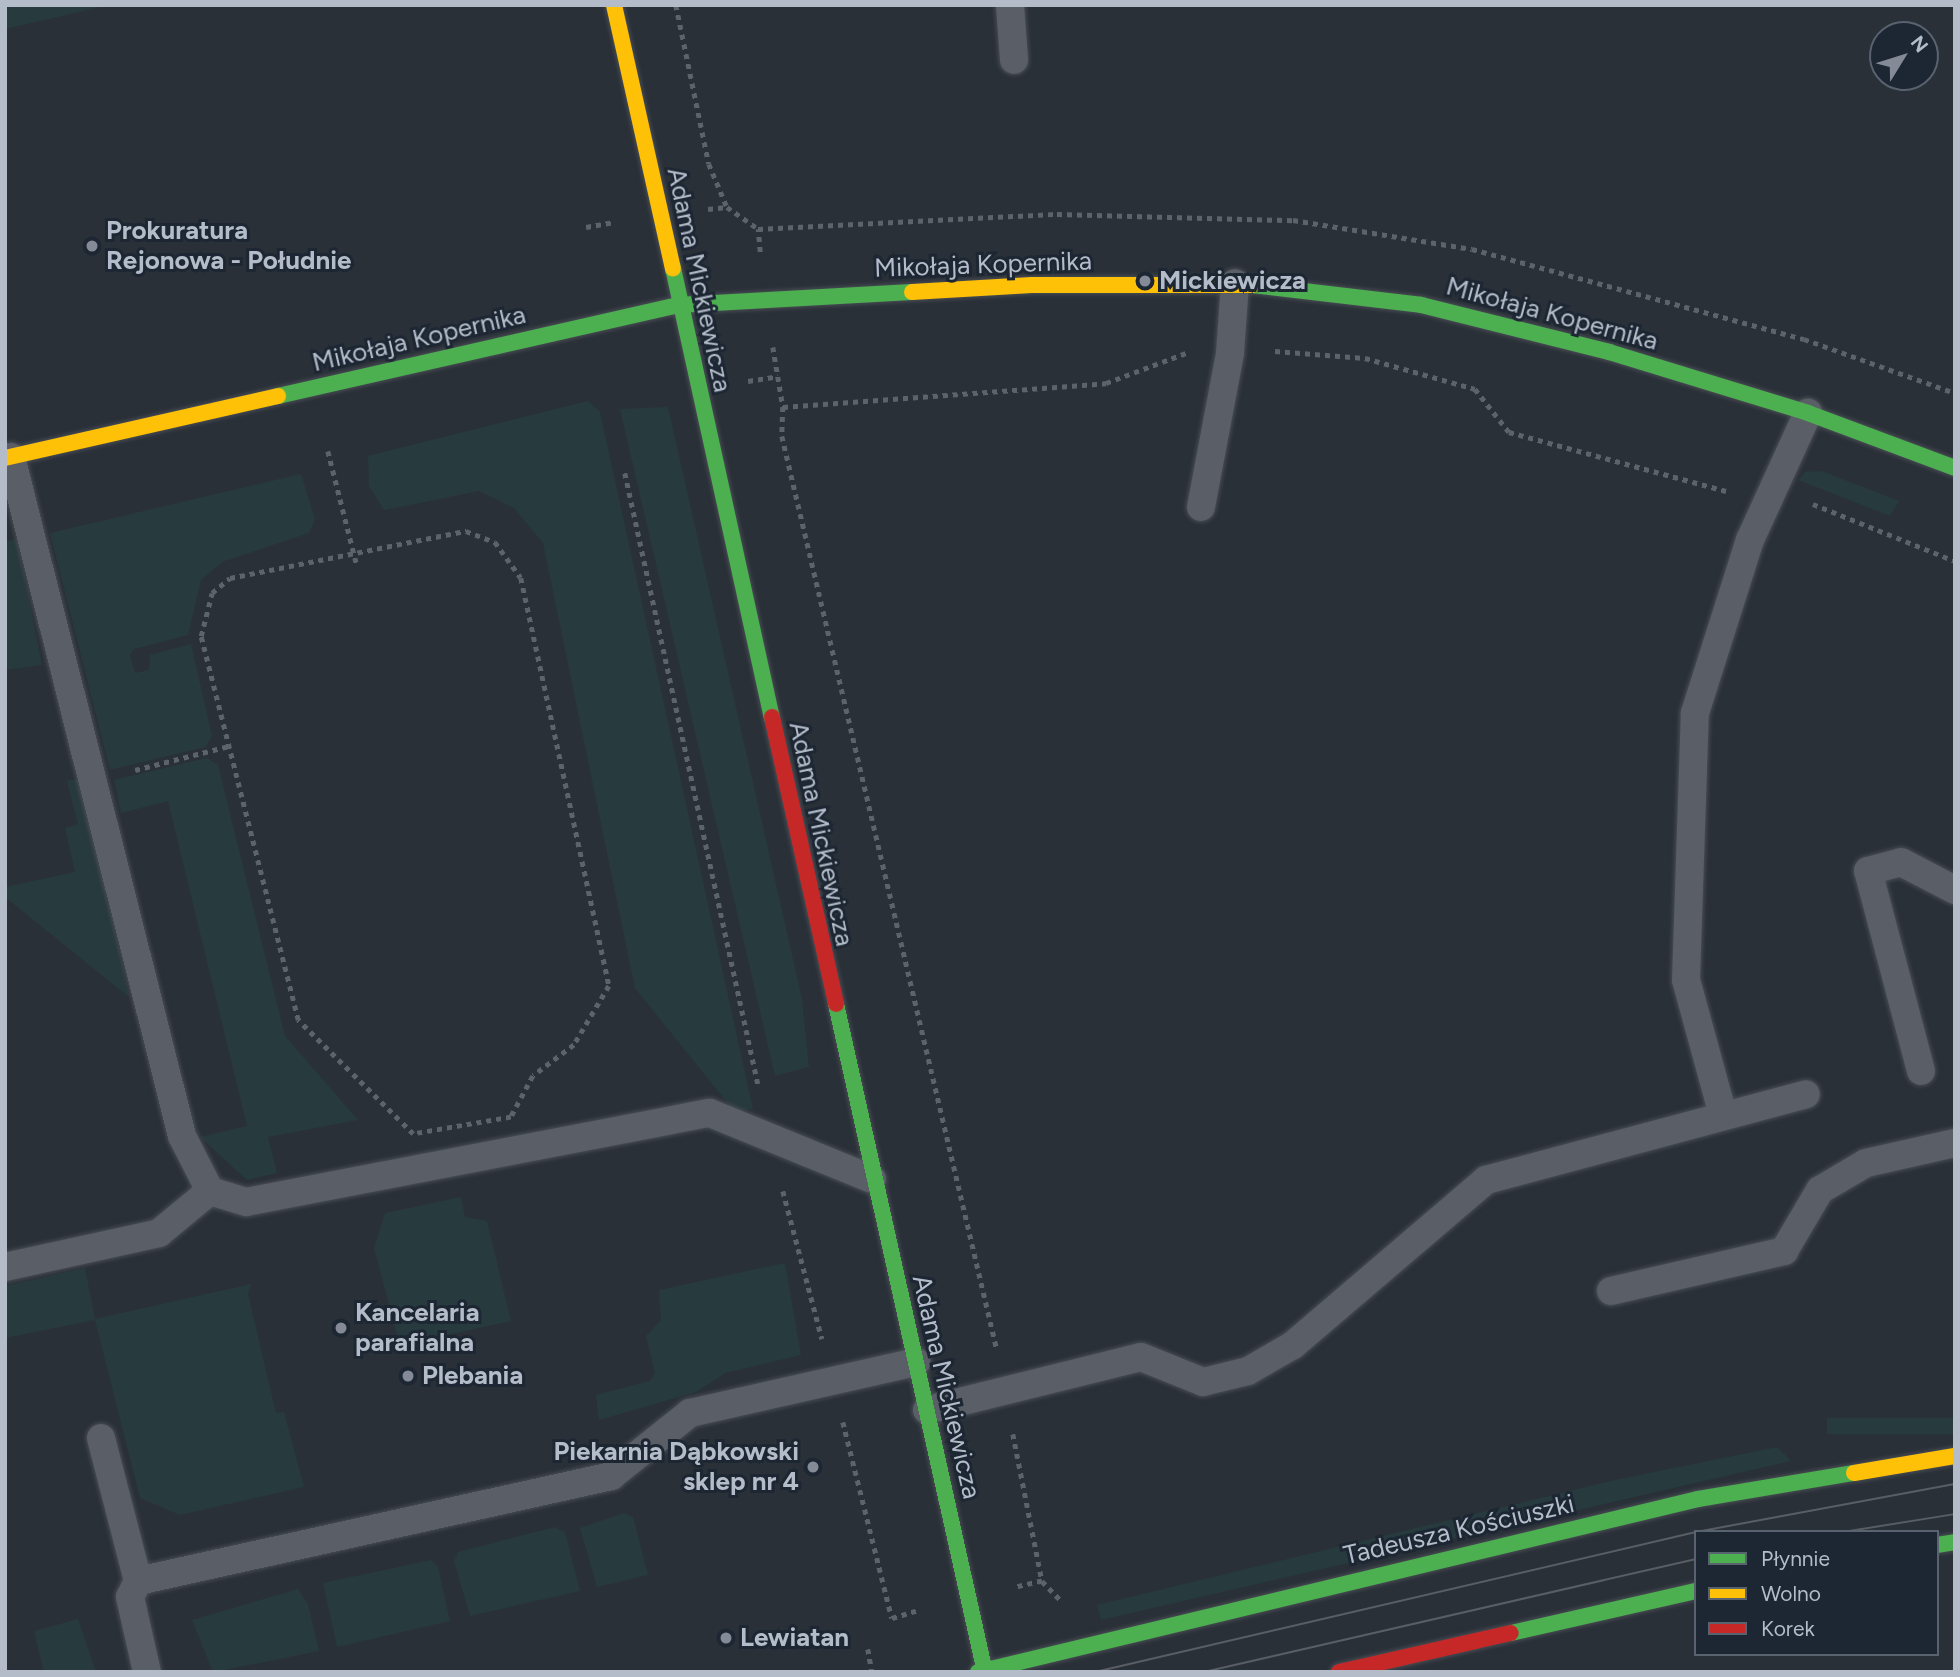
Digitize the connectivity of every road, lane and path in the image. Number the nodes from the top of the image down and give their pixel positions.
1 (614, 5) edge
2 (676, 5) edge
3 (1010, 5) edge
4 (1014, 60) dead end
5 (727, 207) dead end
6 (1235, 283) junction
7 (678, 305) junction
8 (783, 407) dead end
9 (1808, 413) junction
10 (328, 451) dead end
11 (8, 457) edge
12 (1955, 468) edge
13 (625, 473) dead end
14 (1201, 507) dead end
15 (353, 549) junction
16 (357, 566) dead end
17 (229, 746) junction
18 (93, 780) junction
19 (1955, 890) edge
20 (1921, 1071) dead end
21 (1806, 1094) dead end
22 (1723, 1115) junction
23 (770, 1139) junction
24 (1955, 1143) edge
25 (872, 1179) junction
26 (209, 1192) junction
27 (5, 1268) edge
28 (1611, 1292) dead end
29 (916, 1363) junction
30 (832, 1381) junction
31 (1004, 1390) junction
32 (927, 1410) junction
33 (101, 1438) dead end
34 (1955, 1456) edge
35 (138, 1581) junction
36 (1005, 1589) dead end
37 (1694, 1591) edge
38 (919, 1611) dead end
39 (868, 1649) dead end
40 (983, 1671) edge
41 (147, 1672) edge
42 (872, 1672) edge
43 (1339, 1672) edge

1 - 7 street, Adama Mickiewicza
2 - 5 path
3 - 4 lane
6 - 7 street, Mikołaja Kopernika
6 - 9 street, Mikołaja Kopernika
6 - 14 lane
7 - 11 street, Mikołaja Kopernika
7 - 25 street, Adama Mickiewicza
8 - 31 path
9 - 12 street, Mikołaja Kopernika
9 - 22 lane
10 - 15 path
11 - 18 lane
13 - 23 path
15 - 16 path
15 - 17 path
15 - 17 path
17 - 18 path
18 - 26 lane
19 - 20 lane
21 - 22 lane
22 - 31 lane
23 - 25 lane
23 - 26 lane
23 - 30 path
24 - 28 lane
25 - 29 street, Adama Mickiewicza
26 - 27 lane
29 - 30 lane
29 - 32 street, Adama Mickiewicza
30 - 35 lane
30 - 38 path
31 - 32 lane
31 - 36 path
32 - 40 street, Adama Mickiewicza
33 - 35 lane
34 - 40 street, Tadeusza Kościuszki
35 - 41 lane
37 - 43 street
39 - 42 path

